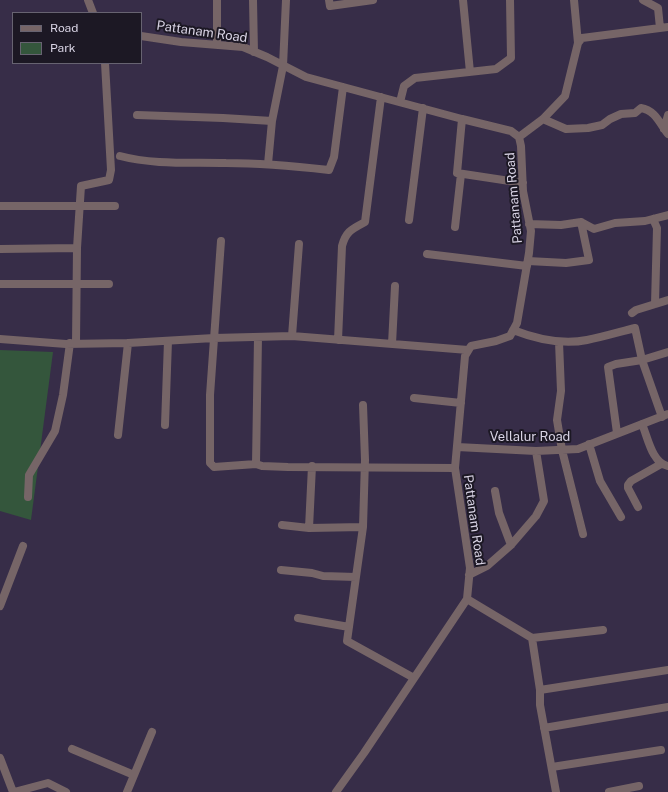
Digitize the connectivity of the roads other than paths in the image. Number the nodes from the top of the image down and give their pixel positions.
1 (88, 0) edge
2 (217, 0) edge
3 (253, 0) edge
4 (286, 0) edge
5 (329, 0) edge
6 (373, 0) edge
7 (463, 0) edge
8 (510, 0) edge
9 (574, 0) edge
10 (643, 0) edge
11 (93, 12) edge
12 (664, 28) edge
13 (142, 36) edge
14 (578, 43) junction
15 (217, 45) junction
16 (254, 52) junction
17 (105, 64) edge
18 (283, 66) junction
19 (470, 72) junction
20 (343, 87) junction
21 (381, 97) junction
22 (400, 102) junction
23 (423, 108) junction
24 (137, 115) dead end
25 (668, 115) edge
26 (462, 119) junction
27 (543, 119) junction
28 (272, 121) junction
29 (666, 132) edge
30 (519, 137) junction
31 (120, 156) dead end
32 (268, 164) junction
33 (461, 174) junction
34 (523, 182) junction
35 (0, 206) edge
36 (79, 206) junction
37 (115, 206) dead end
38 (668, 215) edge
39 (653, 219) junction
40 (409, 220) dead end
41 (581, 222) junction
42 (529, 224) junction
43 (455, 227) dead end
44 (221, 241) dead end
45 (299, 244) dead end
46 (0, 248) edge
47 (77, 248) junction
48 (427, 254) dead end
49 (528, 264) junction
50 (0, 284) edge
51 (77, 284) junction
52 (109, 284) dead end
53 (395, 286) dead end
54 (668, 300) edge
55 (655, 304) junction
56 (632, 313) dead end
57 (513, 330) junction
58 (292, 336) junction
59 (258, 337) junction
60 (214, 338) junction
61 (0, 339) edge
62 (338, 340) junction
63 (168, 341) junction
64 (559, 342) junction
65 (73, 343) junction
66 (128, 343) junction
67 (392, 344) junction
68 (468, 350) junction
69 (668, 352) edge
70 (642, 360) junction
71 (414, 398) dead end
72 (461, 403) junction
73 (363, 406) dead end
74 (665, 416) edge
75 (642, 424) junction
76 (165, 425) dead end
77 (617, 433) junction
78 (118, 435) dead end
79 (589, 444) junction
80 (457, 447) junction
81 (562, 450) junction
82 (536, 451) junction
83 (256, 464) junction
84 (664, 465) edge
85 (312, 466) junction
86 (365, 467) junction
87 (455, 468) junction
88 (495, 491) dead end
89 (28, 496) dead end
90 (638, 507) dead end
91 (621, 517) dead end
92 (282, 525) dead end
93 (363, 526) junction
94 (309, 528) junction
95 (583, 534) dead end
96 (511, 545) junction
97 (23, 546) dead end
98 (281, 570) dead end
99 (469, 575) junction
100 (356, 577) junction
101 (467, 599) junction
102 (0, 606) edge
103 (298, 618) dead end
104 (349, 627) junction
105 (603, 630) dead end
106 (532, 638) junction
107 (668, 670) edge
108 (414, 678) junction
109 (540, 690) junction
110 (668, 707) edge
111 (544, 728) junction
112 (152, 732) dead end
113 (72, 749) dead end
114 (661, 750) dead end
115 (0, 758) edge
116 (552, 767) junction
117 (134, 775) junction
118 (639, 786) dead end
119 (14, 792) edge
120 (66, 792) edge
121 (127, 792) edge
122 (336, 792) edge
123 (556, 792) edge
124 (609, 792) edge

1 - 11 street
2 - 15 street
3 - 16 street
4 - 18 street
5 - 6 street
7 - 19 street
8 - 19 street
9 - 14 street
10 - 12 street
12 - 14 street
13 - 15 street, Pattanam Road
14 - 27 street
15 - 16 street, Pattanam Road
16 - 18 street, Pattanam Road
17 - 36 street
18 - 20 street, Pattanam Road
18 - 28 street
19 - 22 street
20 - 21 street, Pattanam Road
20 - 32 street
21 - 22 street, Pattanam Road
21 - 62 street
22 - 23 street, Pattanam Road
23 - 26 street, Pattanam Road
23 - 40 street
24 - 28 street
25 - 29 street
26 - 30 street, Pattanam Road
26 - 33 street
27 - 29 street
27 - 30 street
28 - 32 street
30 - 34 street, Pattanam Road
31 - 32 street
33 - 34 street
33 - 43 street
34 - 42 street, Pattanam Road
35 - 36 street
36 - 37 street
36 - 47 street
38 - 39 street
39 - 41 street
39 - 55 street
41 - 42 street
41 - 49 street
42 - 49 street, Pattanam Road
44 - 60 street
45 - 58 street
46 - 47 street
47 - 51 street
48 - 49 street
49 - 57 street, Pattanam Road
50 - 51 street
51 - 52 street
51 - 65 street
53 - 67 street
54 - 55 street
55 - 56 street
57 - 64 street
57 - 68 street
58 - 59 street
58 - 62 street
59 - 60 street
59 - 83 street
60 - 63 street
60 - 83 street
61 - 65 street
62 - 67 street
63 - 66 street
63 - 76 street
64 - 70 street
64 - 81 street
65 - 66 street
65 - 89 street
66 - 78 street
67 - 68 street
68 - 72 street, Pattanam Road
69 - 70 street
70 - 74 street
70 - 77 street
71 - 72 street
72 - 80 street, Pattanam Road
73 - 86 street
74 - 75 street, Vellalur Road
75 - 77 street, Vellalur Road
75 - 84 street
77 - 79 street, Vellalur Road
79 - 81 street, Vellalur Road
79 - 91 street
80 - 82 street, Vellalur Road
80 - 87 street, Pattanam Road
81 - 82 street, Vellalur Road
81 - 95 street
82 - 96 street
83 - 85 street
84 - 90 street
85 - 86 street
85 - 94 street
86 - 87 street
86 - 93 street
87 - 99 street, Pattanam Road
88 - 96 street
92 - 94 street
93 - 94 street
93 - 100 street
96 - 99 street
97 - 102 street
98 - 100 street
99 - 101 street, Pattanam Road
100 - 104 street
101 - 106 street
101 - 108 street, Pattanam Road
103 - 104 street
104 - 108 street
105 - 106 street
106 - 109 street
107 - 109 street
108 - 122 street, Pattanam Road
109 - 111 street
110 - 111 street
111 - 116 street
112 - 117 street
113 - 117 street
114 - 116 street
115 - 119 street
116 - 123 street
117 - 121 street
118 - 124 street
119 - 120 street

